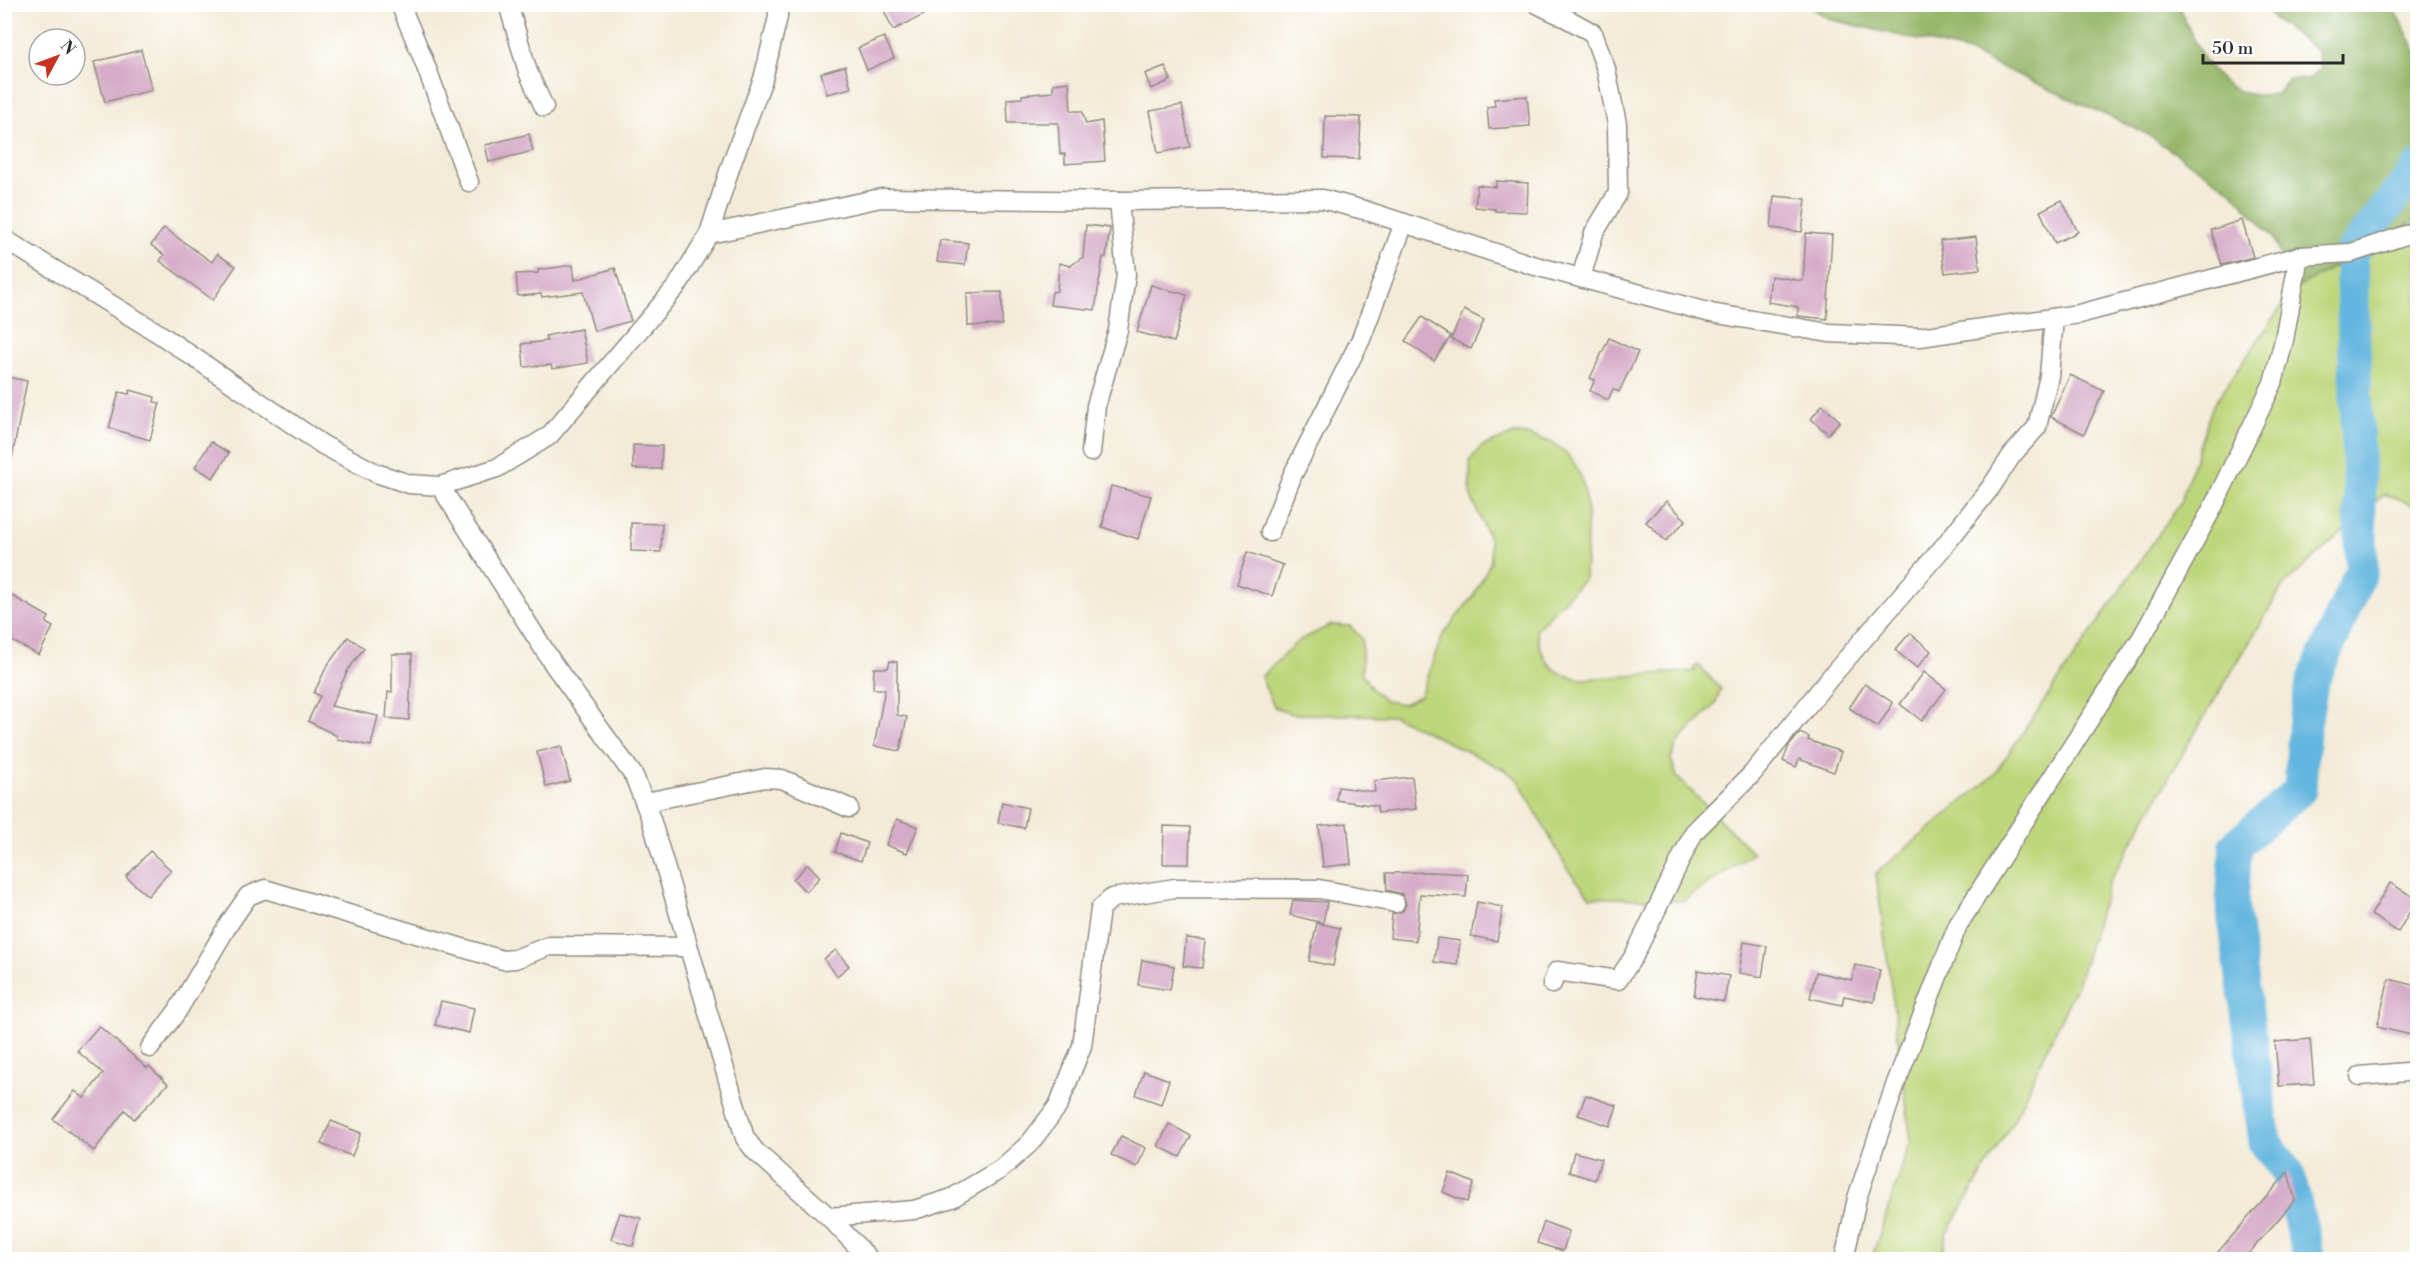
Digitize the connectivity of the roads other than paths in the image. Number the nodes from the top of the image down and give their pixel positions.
1 (400, 4) edge
2 (508, 4) edge
3 (778, 4) edge
4 (1537, 4) edge
5 (544, 107) dead end
6 (469, 182) dead end
7 (1119, 201) junction
8 (1404, 223) junction
9 (2418, 231) edge
10 (709, 234) junction
11 (4, 239) edge
12 (2299, 256) junction
13 (1581, 278) junction
14 (2055, 318) junction
15 (1091, 452) dead end
16 (440, 486) junction
17 (1270, 532) dead end
18 (646, 802) junction
19 (849, 808) dead end
20 (1395, 903) dead end
21 (688, 947) junction
22 (1552, 984) dead end
23 (150, 1048) dead end
24 (2418, 1071) edge
25 (2360, 1076) dead end
26 (829, 1217) junction
27 (870, 1260) edge
28 (1844, 1260) edge

1 - 6 street
2 - 5 street
3 - 10 street
4 - 13 street
7 - 8 street
7 - 10 street
7 - 15 street
8 - 13 street
8 - 17 street
9 - 12 street
10 - 16 street
11 - 16 street
12 - 14 street
12 - 28 street
13 - 14 street
14 - 22 street
16 - 18 street
18 - 19 street
18 - 21 street
20 - 26 street
21 - 23 street
21 - 26 street
24 - 25 street
26 - 27 street

